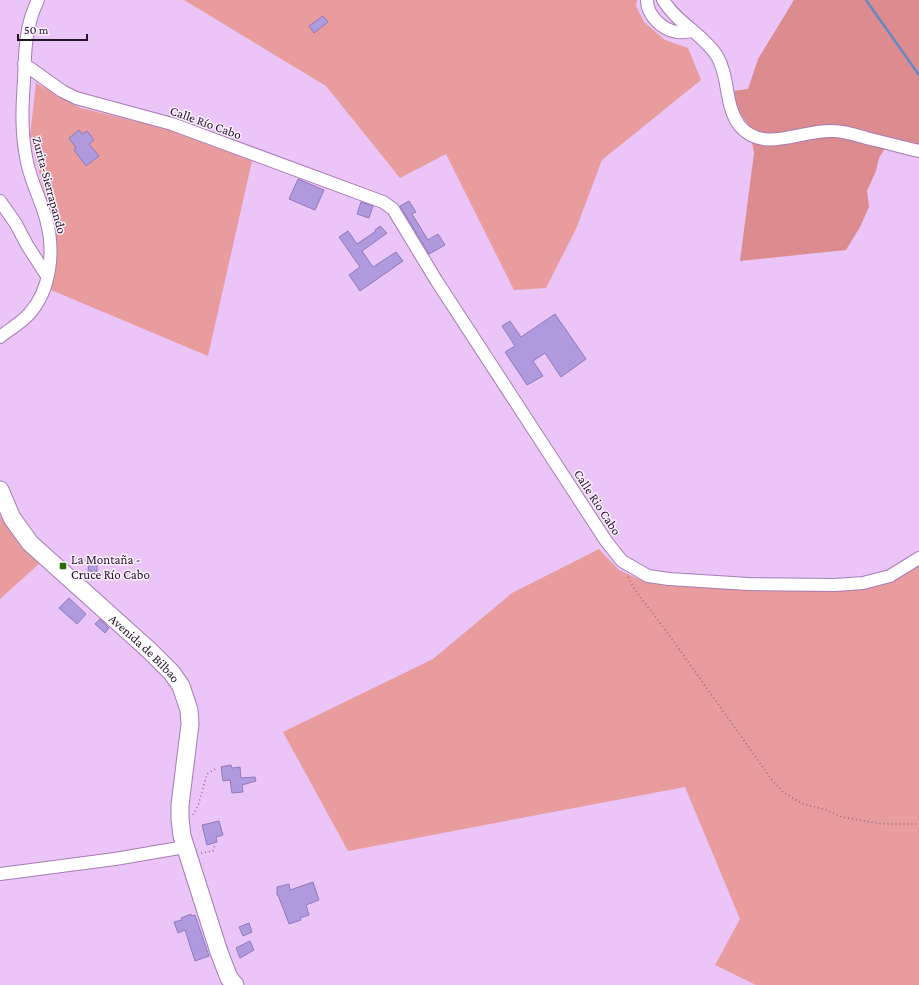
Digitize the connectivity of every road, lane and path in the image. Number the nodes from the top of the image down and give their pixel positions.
1 (38, 0) edge
2 (647, 0) edge
3 (663, 0) edge
4 (692, 31) junction
5 (24, 64) junction
6 (919, 151) edge
7 (0, 201) edge
8 (383, 202) joint
9 (47, 276) junction
10 (0, 337) edge
11 (0, 490) edge
12 (919, 558) edge
13 (626, 574) dead end
14 (217, 768) dead end
15 (180, 819) junction
16 (919, 824) edge
17 (215, 845) dead end
18 (186, 851) junction
19 (0, 874) edge
20 (235, 985) edge

1 - 5 street, Zurita-Sierrapando
2 - 4 street
3 - 4 street
4 - 6 street
5 - 8 street, Calle Río Cabo
5 - 9 street, Zurita-Sierrapando
7 - 9 street
8 - 12 street, Calle Rio Cabo
9 - 10 street, Zurita-Sierrapando
11 - 15 highway, Avenida de Bilbao
13 - 16 path
14 - 15 path
15 - 18 highway, Avenida de Bilbao
17 - 18 path
18 - 19 street
18 - 20 highway, Avenida de Bilbao

